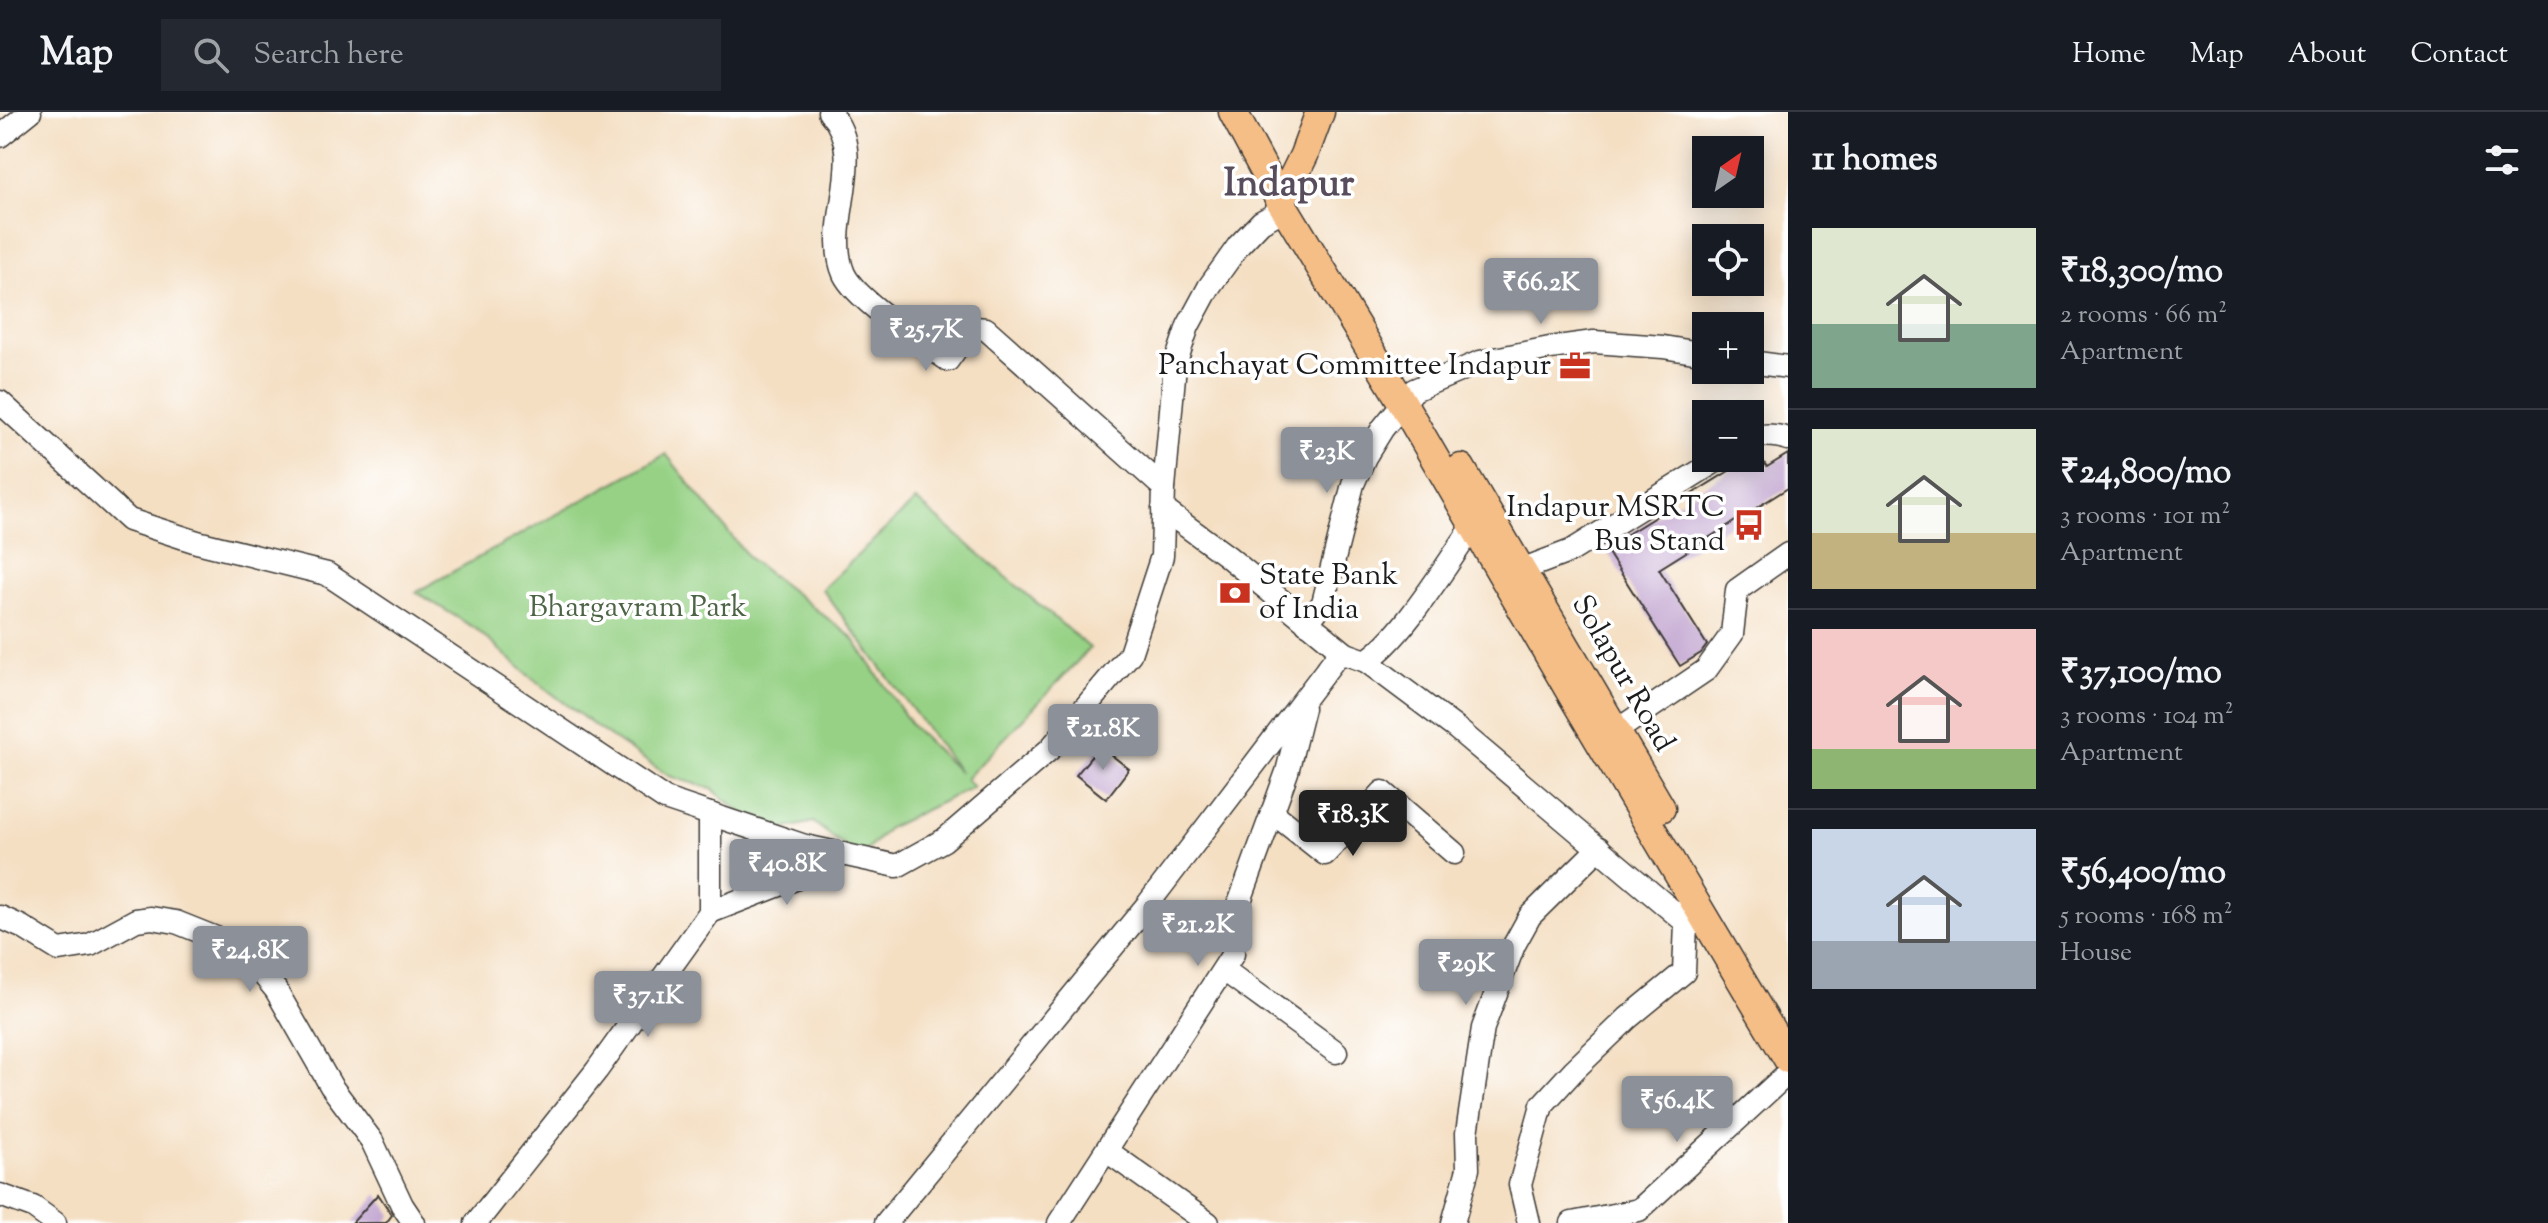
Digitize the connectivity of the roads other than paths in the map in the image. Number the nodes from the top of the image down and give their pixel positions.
1 (30, 112) edge
2 (829, 112) edge
3 (1233, 112) edge
4 (1252, 112) edge
5 (1302, 112) edge
6 (1320, 112) edge
7 (0, 136) edge
8 (1278, 195) junction
9 (1692, 352) edge
10 (1764, 364) edge
11 (1788, 367) edge
12 (1408, 396) junction
13 (0, 402) edge
14 (1764, 435) edge
15 (1788, 439) edge
16 (1698, 472) edge
17 (1163, 498) junction
18 (1473, 527) junction
19 (1788, 554) edge
20 (1513, 575) junction
21 (1307, 623) junction
22 (1356, 658) junction
23 (1305, 699) junction
24 (1608, 737) junction
25 (1272, 812) junction
26 (710, 814) junction
27 (1599, 848) junction
28 (1454, 853) dead end
29 (843, 854) junction
30 (710, 912) junction
31 (0, 917) edge
32 (1696, 921) junction
33 (1224, 970) junction
34 (1788, 1023) edge
35 (1336, 1052) dead end
36 (1788, 1059) edge
37 (1788, 1073) edge
38 (1107, 1151) junction
39 (0, 1195) edge
40 (55, 1223) edge
41 (414, 1223) edge
42 (476, 1223) edge
43 (886, 1223) edge
44 (1059, 1223) edge
45 (1208, 1223) edge
46 (1453, 1223) edge
47 (1529, 1223) edge
48 (1572, 1223) edge

1 - 7 street
2 - 17 street
3 - 8 main road
4 - 8 main road, Solapur Road
5 - 8 main road
6 - 8 main road
8 - 12 main road, Solapur Road
8 - 17 street
9 - 12 street
10 - 11 street
12 - 18 main road
12 - 20 main road, Solapur Road
12 - 21 street
13 - 26 street
14 - 15 street
16 - 20 street
17 - 21 street
17 - 29 street
18 - 20 main road
18 - 22 street
19 - 24 street
20 - 24 main road, Solapur Road
21 - 22 street
22 - 23 street
22 - 27 street
23 - 25 street
23 - 43 street
24 - 32 main road
24 - 34 main road, Solapur Road
25 - 28 street
25 - 33 street
26 - 29 street
26 - 30 street
27 - 32 street
27 - 46 street
29 - 30 street
30 - 42 street
31 - 41 street
32 - 36 main road
32 - 47 street
33 - 35 street
33 - 38 street
37 - 48 street
38 - 44 street
38 - 45 street
39 - 40 street

